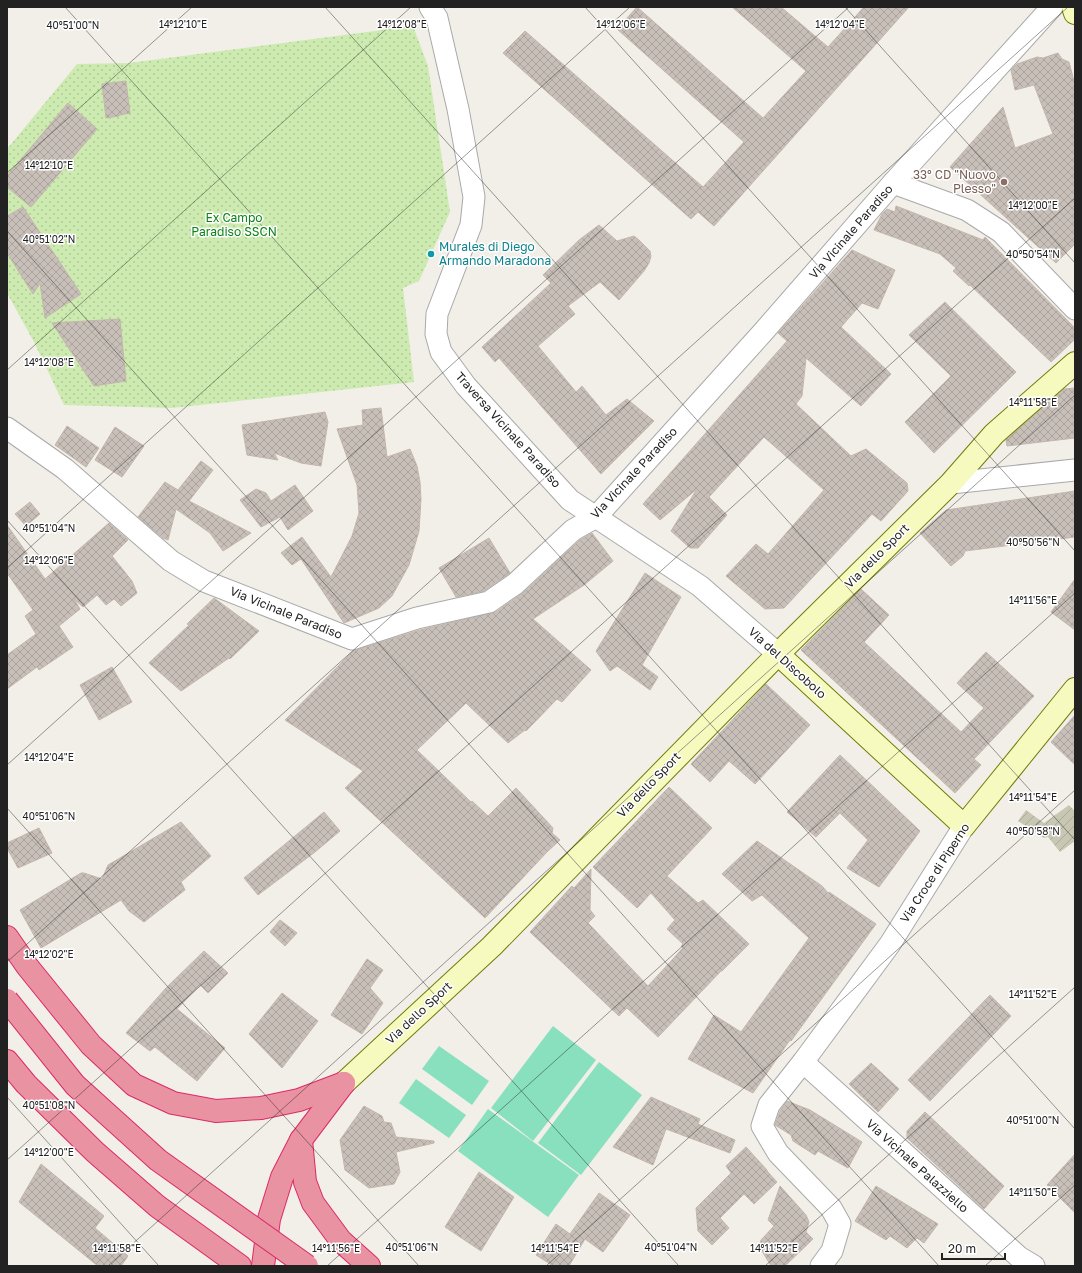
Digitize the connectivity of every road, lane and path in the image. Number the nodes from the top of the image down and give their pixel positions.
1 (430, 7) edge
2 (1052, 7) edge
3 (1073, 7) edge
4 (1075, 13) edge
5 (894, 183) junction
6 (1075, 309) edge
7 (1075, 363) edge
8 (7, 428) edge
9 (1075, 470) edge
10 (950, 483) junction
11 (596, 517) junction
12 (778, 654) junction
13 (1075, 689) edge
14 (964, 826) junction
15 (7, 937) edge
16 (7, 1000) edge
17 (7, 1060) edge
18 (802, 1062) junction
19 (344, 1083) junction
20 (301, 1140) junction
21 (240, 1266) edge
22 (263, 1266) edge
23 (307, 1266) edge
24 (369, 1266) edge
25 (821, 1266) edge
26 (1034, 1266) edge

1 - 11 street, Traversa Vicinale Paradiso
2 - 5 street, Via Vicinale Paradiso
3 - 4 street
5 - 6 street
5 - 11 street, Via Vicinale Paradiso
7 - 10 street, Via dello Sport
8 - 11 street, Via Vicinale Paradiso
9 - 10 street
10 - 12 street, Via dello Sport
11 - 12 street, Via del Discobolo
12 - 14 street, Via del Discobolo
12 - 19 street, Via dello Sport
13 - 14 street, Via Croce di Piperno
14 - 18 street, Via Croce di Piperno
15 - 19 highway
16 - 23 highway, bridge
17 - 21 highway
18 - 25 street, Via Croce di Piperno
18 - 26 street, Via Vicinale Palazziello
19 - 20 highway
20 - 22 highway
20 - 24 highway

